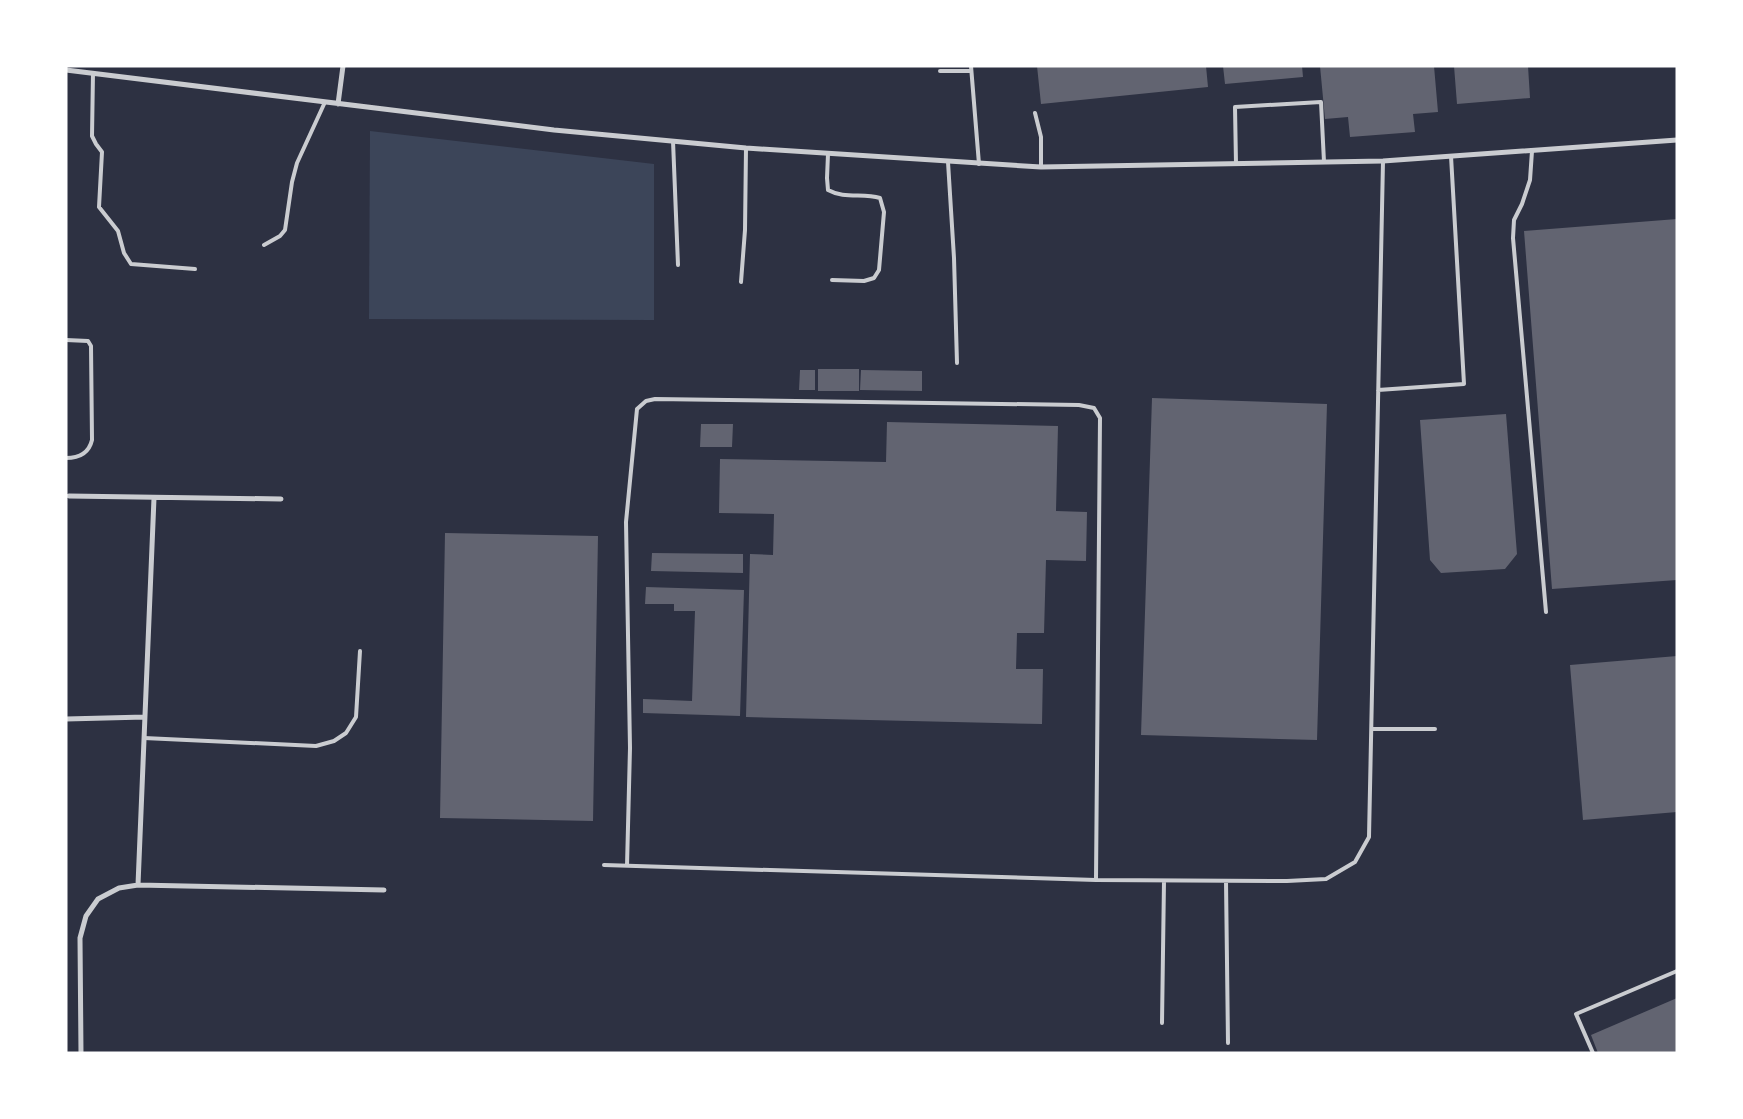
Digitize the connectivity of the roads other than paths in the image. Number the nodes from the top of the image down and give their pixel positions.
1 (343, 66) edge
2 (971, 69) edge
3 (66, 70) edge
4 (940, 71) dead end
5 (94, 74) junction
6 (325, 102) junction
7 (338, 104) junction
8 (1035, 113) dead end
9 (1677, 140) edge
10 (673, 141) junction
11 (746, 148) junction
12 (1532, 151) junction
13 (828, 154) junction
14 (1451, 156) junction
15 (1383, 161) junction
16 (948, 162) junction
17 (1324, 162) junction
18 (978, 164) junction
19 (1236, 164) junction
20 (1041, 167) junction
21 (264, 245) dead end
22 (678, 265) dead end
23 (195, 269) dead end
24 (832, 280) dead end
25 (741, 282) dead end
26 (66, 340) edge
27 (957, 363) dead end
28 (1378, 390) junction
29 (66, 458) edge
30 (69, 496) dead end
31 (154, 498) junction
32 (281, 499) dead end
33 (1546, 612) dead end
34 (360, 651) dead end
35 (145, 717) junction
36 (66, 719) edge
37 (1372, 729) junction
38 (1435, 729) dead end
39 (144, 738) junction
40 (604, 866) dead end
41 (627, 866) junction
42 (1096, 880) junction
43 (1164, 880) junction
44 (1226, 881) junction
45 (138, 885) junction
46 (384, 890) dead end
47 (1677, 971) edge
48 (1162, 1023) dead end
49 (1228, 1043) dead end
50 (81, 1053) edge
51 (1593, 1053) edge

1 - 7 street
2 - 4 lane
2 - 18 lane
3 - 5 street
5 - 6 street
5 - 23 lane
6 - 7 street
6 - 21 lane
7 - 10 street
8 - 20 lane
9 - 12 street
10 - 11 street
10 - 22 lane
11 - 13 street
11 - 25 lane
12 - 14 street
12 - 33 lane
13 - 16 street
13 - 24 lane
14 - 15 street
14 - 28 lane
15 - 17 street
15 - 28 lane
16 - 18 street
16 - 27 lane
17 - 19 street
17 - 19 lane
18 - 20 street
19 - 20 street
26 - 29 lane
28 - 37 lane
30 - 31 street
31 - 32 street
31 - 35 street
34 - 39 lane
35 - 36 street
35 - 39 street
37 - 38 lane
37 - 44 lane
39 - 45 street
40 - 41 lane
41 - 42 lane
41 - 42 lane
42 - 43 lane
43 - 44 lane
43 - 48 lane
44 - 49 lane
45 - 46 street
45 - 50 street
47 - 51 lane

